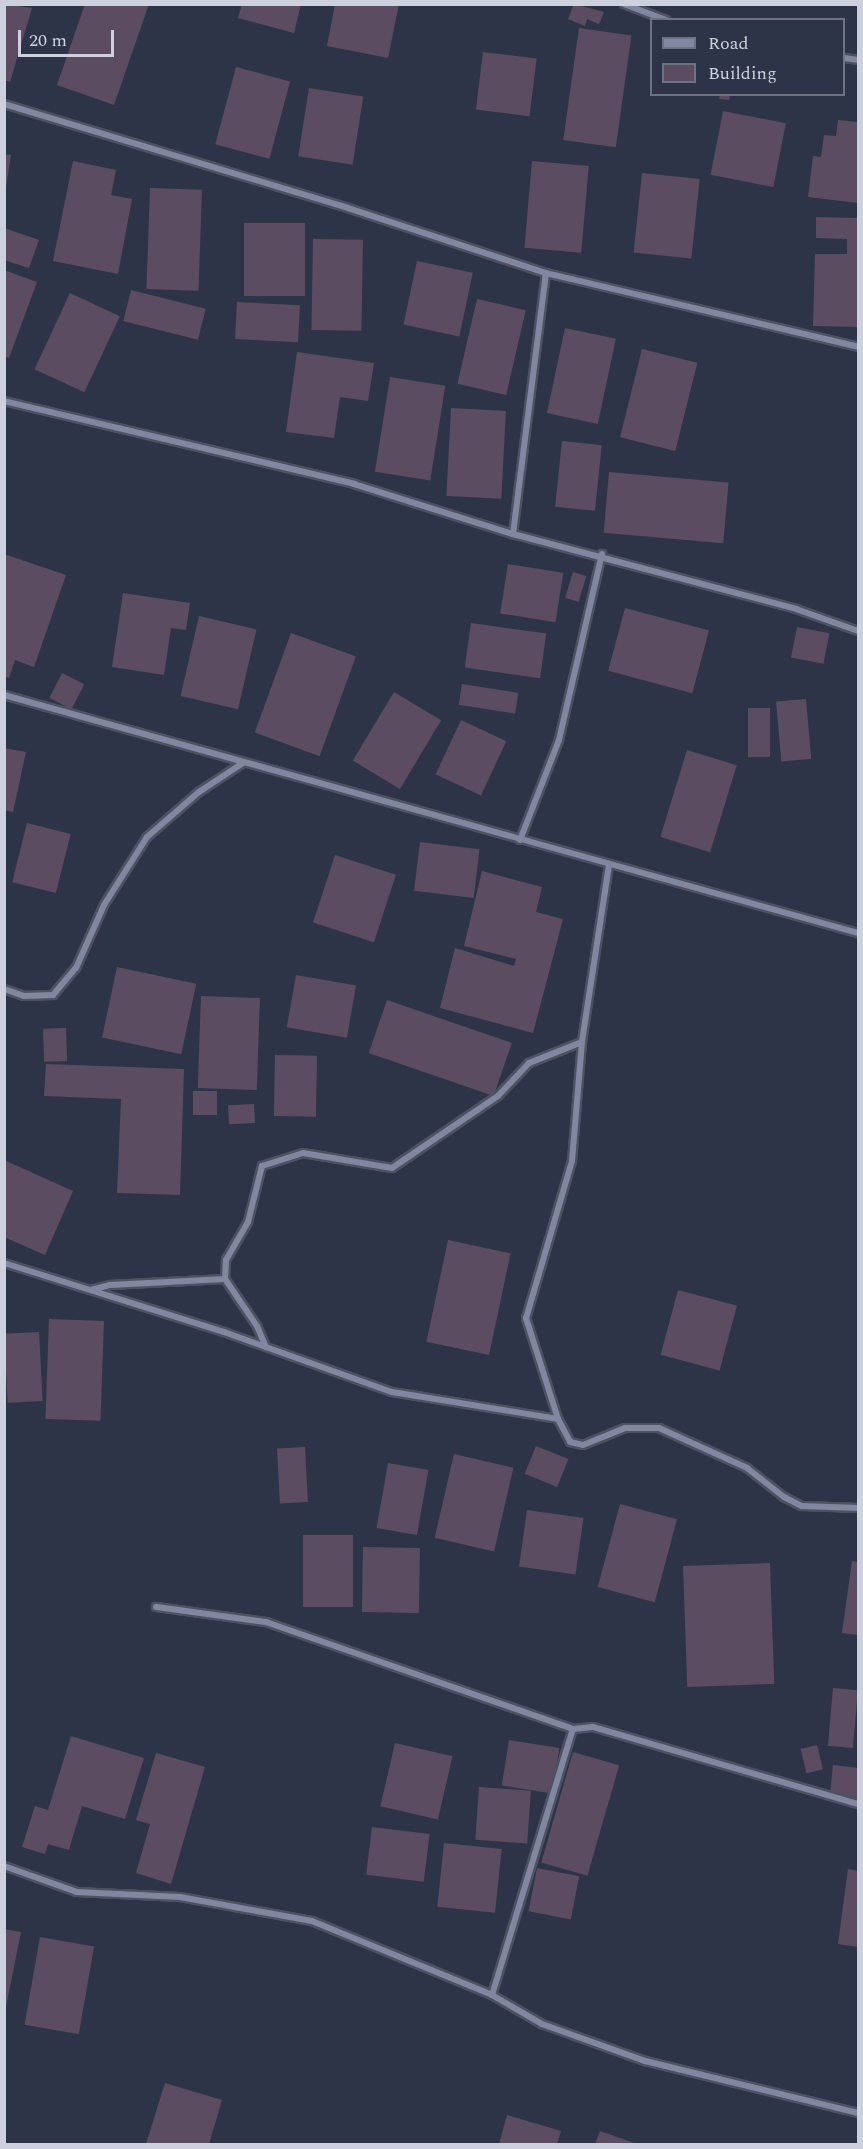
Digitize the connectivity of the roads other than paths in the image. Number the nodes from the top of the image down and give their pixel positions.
1 (624, 4) edge
2 (661, 18) edge
3 (4, 104) edge
4 (546, 273) junction
5 (858, 347) edge
6 (4, 401) edge
7 (513, 534) junction
8 (602, 554) junction
9 (858, 631) edge
10 (4, 695) edge
11 (243, 764) junction
12 (520, 840) junction
13 (609, 865) junction
14 (858, 933) edge
15 (4, 989) edge
16 (582, 1042) junction
17 (4, 1263) edge
18 (225, 1279) junction
19 (91, 1290) junction
20 (266, 1347) junction
21 (558, 1419) junction
22 (858, 1508) edge
23 (156, 1607) dead end
24 (573, 1729) junction
25 (858, 1804) edge
26 (4, 1866) edge
27 (492, 1995) junction
28 (858, 2113) edge

1 - 2 street
3 - 4 street
4 - 5 street
4 - 7 street
6 - 7 street
7 - 8 street
8 - 9 street
8 - 12 street
10 - 11 street
11 - 12 street
11 - 15 street
12 - 13 street
13 - 14 street
13 - 16 street
16 - 18 street
16 - 21 street
17 - 19 street
18 - 19 street
18 - 20 street
19 - 20 street
20 - 21 street
21 - 22 street
23 - 24 street
24 - 25 street
24 - 27 street
26 - 27 street
27 - 28 street

